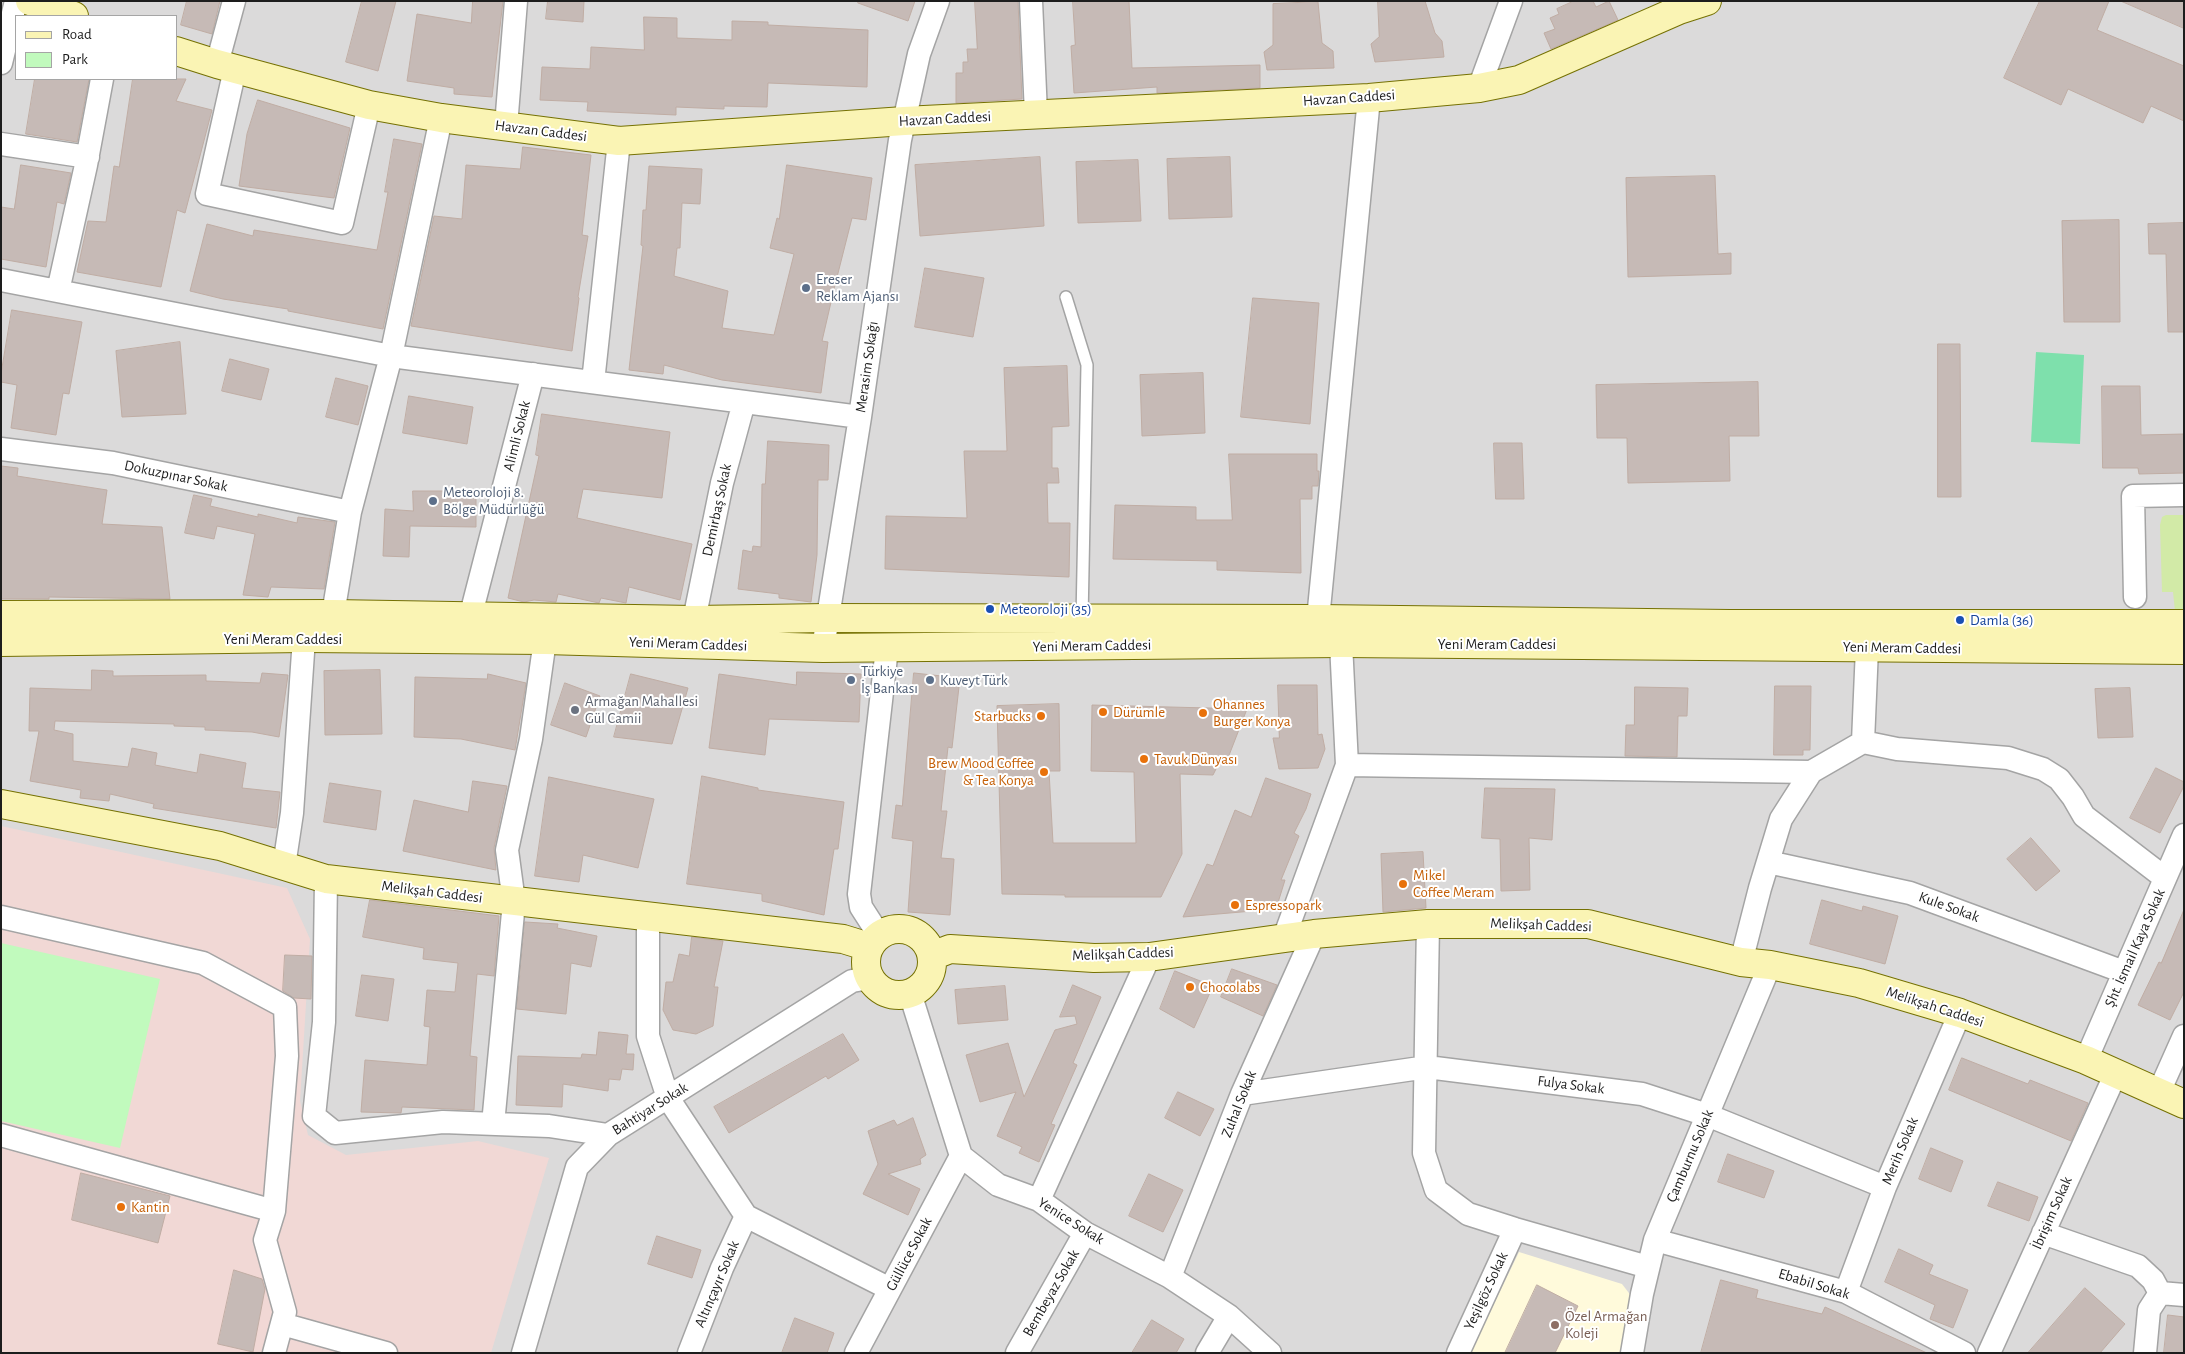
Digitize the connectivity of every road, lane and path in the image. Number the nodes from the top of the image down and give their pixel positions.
1 (16, 1) edge
2 (30, 1) edge
3 (234, 1) edge
4 (516, 1) edge
5 (938, 1) edge
6 (1031, 1) edge
7 (1511, 1) edge
8 (1707, 1) edge
9 (71, 15) edge
10 (178, 52) edge
11 (1, 63) edge
12 (225, 66) junction
13 (102, 80) edge
14 (1479, 88) junction
15 (1370, 98) junction
16 (369, 105) junction
17 (1036, 114) junction
18 (441, 118) junction
19 (904, 121) junction
20 (506, 126) junction
21 (619, 141) junction
22 (1, 144) edge
23 (88, 156) junction
24 (1, 280) edge
25 (58, 291) junction
26 (1066, 297) dead end
27 (391, 356) junction
28 (533, 374) junction
29 (593, 382) junction
30 (744, 402) junction
31 (860, 417) junction
32 (1, 449) edge
33 (2184, 495) edge
34 (350, 512) junction
35 (2135, 597) dead end
36 (333, 614) junction
37 (471, 614) junction
38 (1, 615) edge
39 (826, 618) junction
40 (1082, 618) junction
41 (1318, 619) junction
42 (694, 620) junction
43 (2184, 624) edge
44 (304, 638) junction
45 (545, 640) junction
46 (1, 642) edge
47 (1341, 643) junction
48 (823, 648) junction
49 (887, 648) junction
50 (1867, 648) junction
51 (2184, 650) edge
52 (1863, 742) junction
53 (1346, 765) junction
54 (1811, 772) junction
55 (1, 804) edge
56 (2184, 835) edge
57 (1768, 862) junction
58 (284, 866) junction
59 (2165, 878) junction
60 (326, 879) junction
61 (514, 902) junction
62 (1, 917) edge
63 (648, 917) junction
64 (1428, 924) junction
65 (1314, 934) junction
66 (1284, 938) junction
67 (874, 941) junction
68 (932, 956) junction
69 (1149, 956) junction
70 (1742, 962) junction
71 (1770, 965) junction
72 (2124, 972) junction
73 (870, 978) junction
74 (910, 993) junction
75 (1960, 1013) junction
76 (2184, 1036) edge
77 (2086, 1060) junction
78 (1427, 1067) junction
79 (2116, 1073) junction
80 (2159, 1092) junction
81 (1242, 1094) junction
82 (668, 1098) junction
83 (2184, 1104) edge
84 (1707, 1115) junction
85 (493, 1124) junction
86 (1, 1135) edge
87 (608, 1135) junction
88 (961, 1156) junction
89 (1884, 1187) junction
90 (1039, 1200) junction
91 (274, 1211) junction
92 (746, 1216) junction
93 (1515, 1230) junction
94 (2043, 1232) junction
95 (1085, 1233) junction
96 (1655, 1240) junction
97 (1648, 1267) junction
98 (1170, 1277) junction
99 (890, 1289) junction
100 (1846, 1292) junction
101 (2160, 1293) junction
102 (2184, 1295) edge
103 (1229, 1316) junction
104 (282, 1324) junction
105 (274, 1353) edge
106 (386, 1353) edge
107 (523, 1353) edge
108 (689, 1353) edge
109 (856, 1353) edge
110 (1017, 1353) edge
111 (1207, 1353) edge
112 (1270, 1353) edge
113 (1458, 1353) edge
114 (1632, 1353) edge
115 (1964, 1353) edge
116 (1989, 1353) edge
117 (2145, 1353) edge

1 - 11 street
2 - 9 main road
3 - 12 street
4 - 20 street
5 - 19 street, Merasim Sokağı
6 - 17 street
7 - 14 street
8 - 14 main road, Havzan Caddesi
10 - 12 main road, Havzan Caddesi
12 - 16 main road, Havzan Caddesi
12 - 16 street
13 - 23 street
14 - 15 main road, Havzan Caddesi
15 - 17 main road, Havzan Caddesi
15 - 41 street
16 - 18 main road, Havzan Caddesi
17 - 19 main road, Havzan Caddesi
18 - 20 main road, Havzan Caddesi
18 - 27 street
19 - 21 main road, Havzan Caddesi
19 - 31 street, Merasim Sokağı
20 - 21 main road, Havzan Caddesi
21 - 29 street
22 - 23 street
23 - 25 street
24 - 25 street
25 - 27 street
26 - 40 lane
27 - 28 street
27 - 34 street
28 - 29 street
28 - 37 street, Alimli Sokak
29 - 30 street
30 - 31 street
30 - 42 street, Demirbaş Sokak
31 - 39 street, Merasim Sokağı
32 - 34 street, Dokuzpınar Sokak
33 - 35 street
34 - 36 street
36 - 37 main road, Yeni Meram Caddesi
36 - 38 main road, Yeni Meram Caddesi
37 - 42 main road, Yeni Meram Caddesi
39 - 40 main road, Yeni Meram Caddesi
39 - 42 main road, Yeni Meram Caddesi
39 - 48 street, Merasim Sokağı
40 - 41 main road, Yeni Meram Caddesi
41 - 43 main road, Yeni Meram Caddesi
44 - 45 main road, Yeni Meram Caddesi
44 - 46 main road, Yeni Meram Caddesi
44 - 58 street
45 - 48 main road, Yeni Meram Caddesi
45 - 61 street
47 - 49 main road, Yeni Meram Caddesi
47 - 50 main road, Yeni Meram Caddesi
47 - 53 street
48 - 49 main road, Yeni Meram Caddesi
49 - 67 street
50 - 51 main road, Yeni Meram Caddesi
50 - 52 street
52 - 54 street
52 - 59 street
53 - 54 street
53 - 66 street
54 - 57 street
55 - 58 main road, Melikşah Caddesi
56 - 59 street, Şht. İsmail Kaya Sokak
57 - 70 street
57 - 72 street, Kule Sokak
58 - 60 main road, Melikşah Caddesi
59 - 72 street, Şht. İsmail Kaya Sokak
60 - 61 main road, Melikşah Caddesi
60 - 85 street
61 - 63 main road, Melikşah Caddesi
61 - 85 street
62 - 91 street
63 - 67 main road, Melikşah Caddesi
63 - 82 street
64 - 65 main road, Melikşah Caddesi
64 - 70 main road, Melikşah Caddesi
64 - 78 street
65 - 66 main road, Melikşah Caddesi
65 - 81 street, Zuhal Sokak
66 - 69 main road, Melikşah Caddesi
67 - 68 main road
67 - 73 main road
68 - 69 main road, Melikşah Caddesi
68 - 74 main road
69 - 90 street
70 - 71 main road, Melikşah Caddesi
71 - 75 main road, Melikşah Caddesi
71 - 84 street, Çamburnu Sokak
72 - 77 street, Şht. İsmail Kaya Sokak
73 - 74 main road
73 - 82 street, Bahtiyar Sokak
74 - 88 street
75 - 77 main road, Melikşah Caddesi
75 - 89 street, Merih Sokak
76 - 80 street
77 - 79 main road, Melikşah Caddesi
78 - 81 street, Fulya Sokak
78 - 84 street, Fulya Sokak
78 - 93 street
79 - 80 main road, Melikşah Caddesi
79 - 94 street, İbrişim Sokak
80 - 83 main road, Melikşah Caddesi
81 - 98 street, Zuhal Sokak
82 - 87 street, Bahtiyar Sokak
82 - 92 street
84 - 89 street, Fulya Sokak
84 - 96 street, Çamburnu Sokak
85 - 87 street
86 - 91 street
87 - 107 street, Bahtiyar Sokak
88 - 90 street, Yenice Sokak
88 - 99 street, Güllüce Sokak
89 - 100 street, Merih Sokak
90 - 95 street, Yenice Sokak
91 - 104 street
92 - 99 street
92 - 108 street, Altınçayır Sokak
93 - 97 street
93 - 113 street, Yeşilgöz Sokak
94 - 101 street
94 - 116 street, İbrişim Sokak
95 - 98 street, Yenice Sokak
95 - 110 street, Bembeyaz Sokak
96 - 97 street, Çamburnu Sokak
96 - 100 street, Ebabil Sokak
97 - 114 street, Çamburnu Sokak
98 - 103 street, Yenice Sokak
99 - 109 street, Güllüce Sokak
100 - 115 street, Ebabil Sokak
101 - 102 street
101 - 117 street
103 - 111 street
103 - 112 street, Yenice Sokak
104 - 105 street
104 - 106 street

